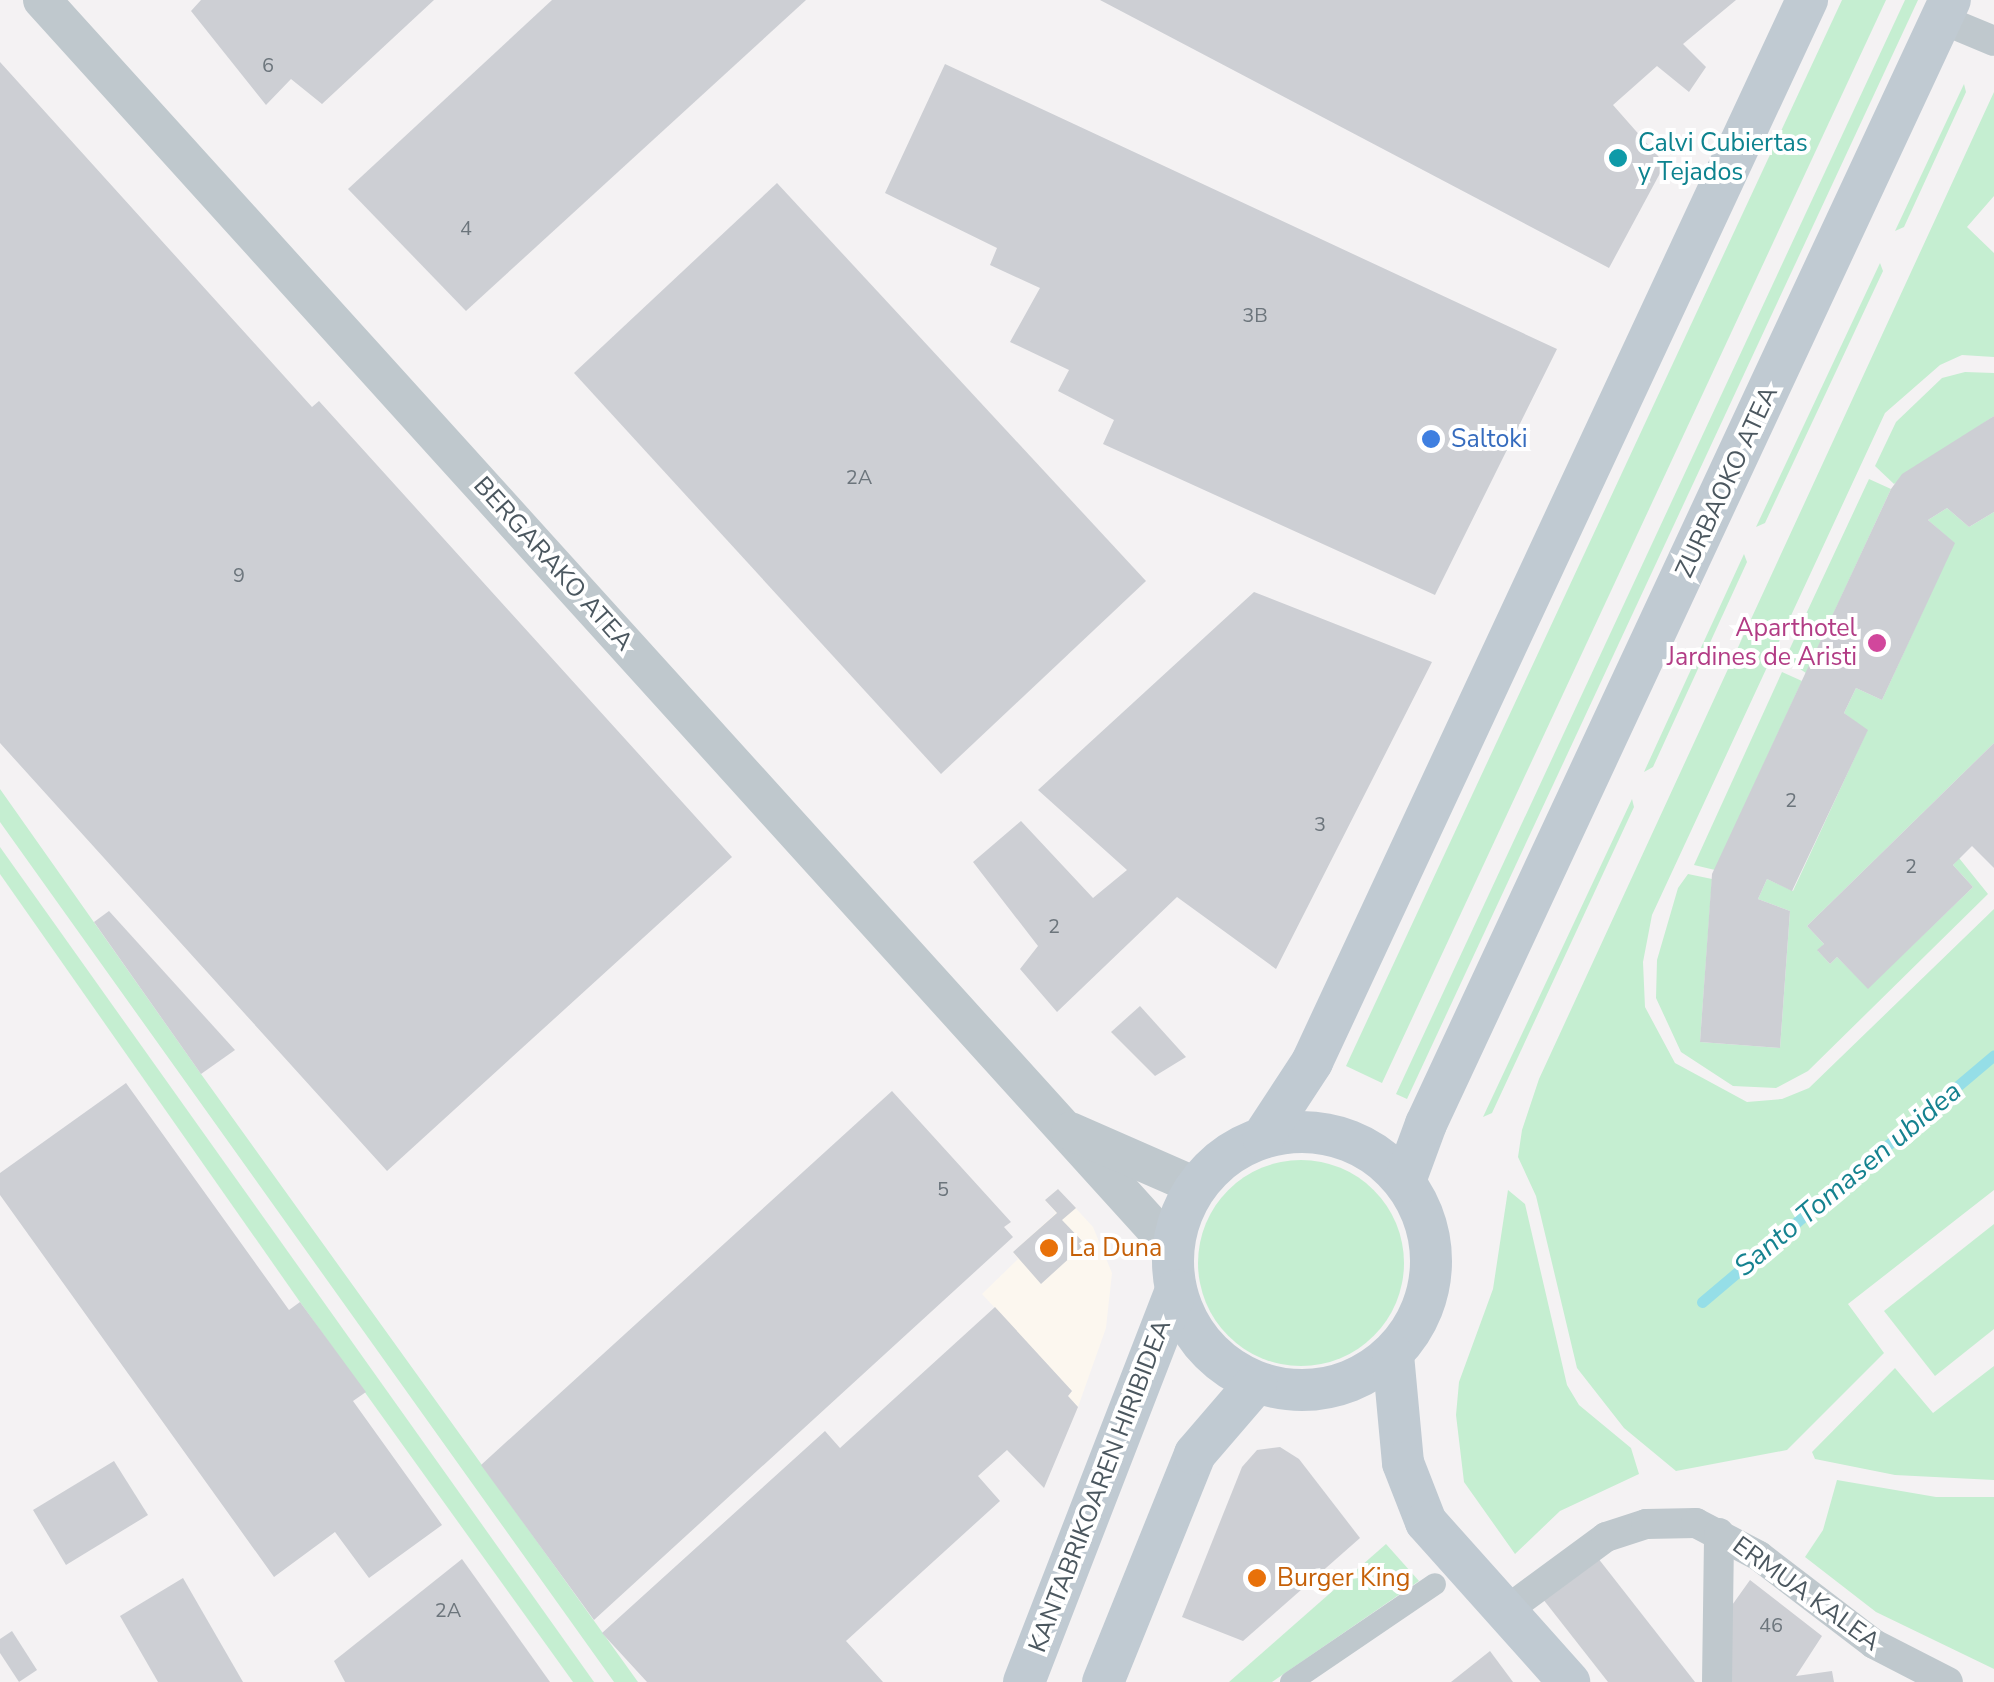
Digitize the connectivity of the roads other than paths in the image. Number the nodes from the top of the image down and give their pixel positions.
1 (42, 0) edge
2 (1807, 0) edge
3 (1946, 9) edge
4 (1994, 41) edge
5 (1064, 1128) junction
6 (1263, 1137) junction
7 (1406, 1182) junction
8 (1196, 1186) junction
9 (1174, 1269) junction
10 (1393, 1355) junction
11 (1256, 1384) junction
12 (1719, 1533) junction
13 (1435, 1584) dead end
14 (1507, 1610) junction
15 (1024, 1682) edge
16 (1102, 1682) edge
17 (1291, 1682) edge
18 (1569, 1682) edge
19 (1716, 1682) edge
20 (1948, 1682) edge

1 - 5 street, BERGARAKO ATEA
2 - 6 main road
3 - 4 street
3 - 7 main road, ZURBAOKO ATEA
5 - 8 street, BERGARAKO ATEA
5 - 9 street, BERGARAKO ATEA
6 - 7 main road
6 - 8 main road
7 - 10 main road
8 - 9 main road
9 - 11 main road
9 - 15 main road, KANTABRIKOAREN HIRIBIDEA
10 - 11 main road
10 - 14 main road
11 - 16 main road
12 - 14 street, ERMUA KALEA
12 - 19 street
12 - 20 street, ERMUA KALEA
13 - 17 street
14 - 18 main road

